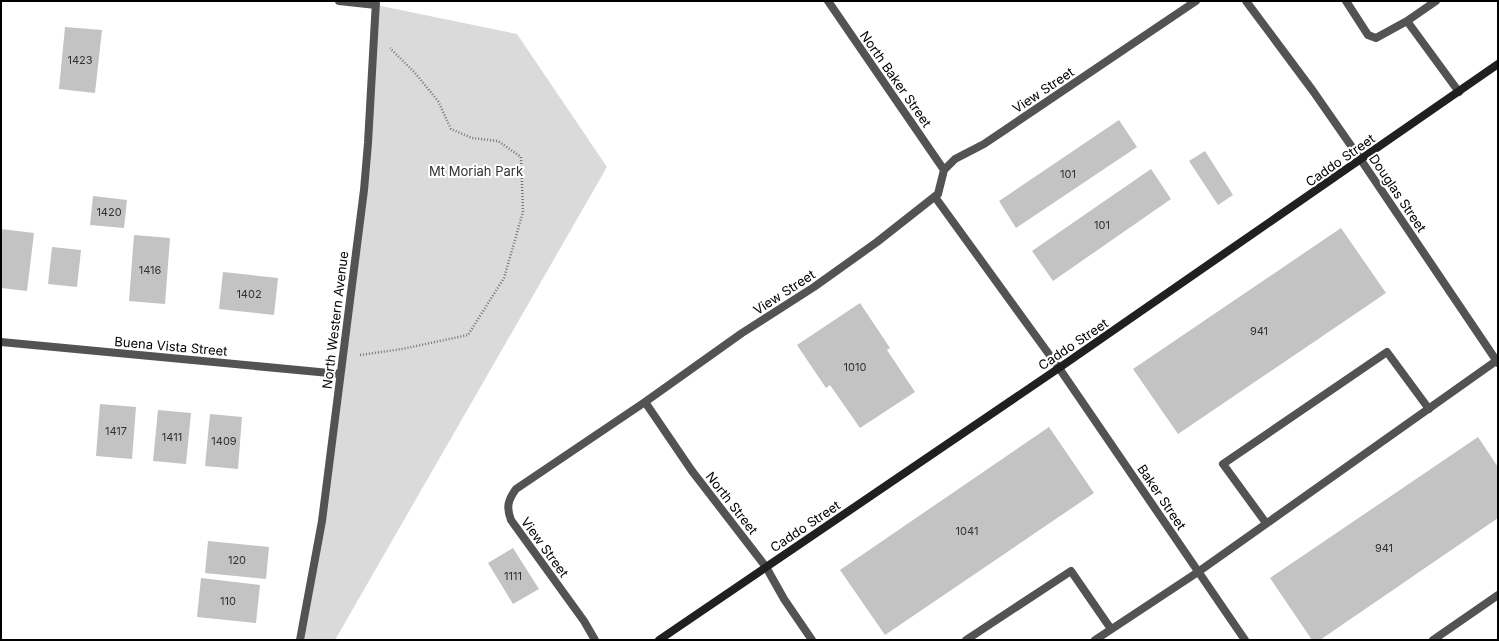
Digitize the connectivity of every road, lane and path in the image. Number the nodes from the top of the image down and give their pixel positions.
1 (339, 1) edge
2 (828, 1) edge
3 (1196, 1) edge
4 (1246, 1) edge
5 (1346, 1) edge
6 (1436, 1) edge
7 (376, 3) edge
8 (1408, 21) junction
9 (374, 32) junction
10 (1498, 64) edge
11 (1458, 92) junction
12 (1361, 160) junction
13 (944, 170) junction
14 (935, 197) junction
15 (1, 342) edge
16 (342, 358) junction
17 (1497, 362) edge
18 (1059, 368) junction
19 (340, 374) junction
20 (645, 402) junction
21 (1429, 409) junction
22 (1266, 524) junction
23 (766, 567) junction
24 (1198, 572) junction
25 (1498, 595) edge
26 (1111, 629) junction
27 (300, 640) edge
28 (595, 640) edge
29 (659, 640) edge
30 (812, 640) edge
31 (966, 640) edge
32 (1094, 640) edge
33 (1245, 640) edge
34 (1433, 640) edge

1 - 7 street
2 - 13 street, North Baker Street
3 - 13 street, View Street
4 - 12 street, Douglas Street
5 - 8 street
6 - 8 street
7 - 9 street, North Western Avenue
8 - 11 street
9 - 16 street, North Western Avenue
9 - 16 path
10 - 11 main road, Caddo Street
11 - 12 main road, Caddo Street
12 - 17 street, Douglas Street
12 - 18 main road, Caddo Street
13 - 14 street
14 - 18 street, Baker Street
14 - 20 street, View Street
15 - 19 street, Buena Vista Street
16 - 19 street, North Western Avenue
17 - 21 street
18 - 23 main road, Caddo Street
18 - 24 street, Baker Street
19 - 27 street, North Western Avenue
20 - 23 street, North Street
20 - 28 street, View Street
21 - 22 street
21 - 22 street
22 - 24 street
23 - 29 main road, Caddo Street
23 - 30 street, North Street
24 - 26 street
24 - 33 street, Baker Street
25 - 34 street
26 - 31 street
26 - 32 street

